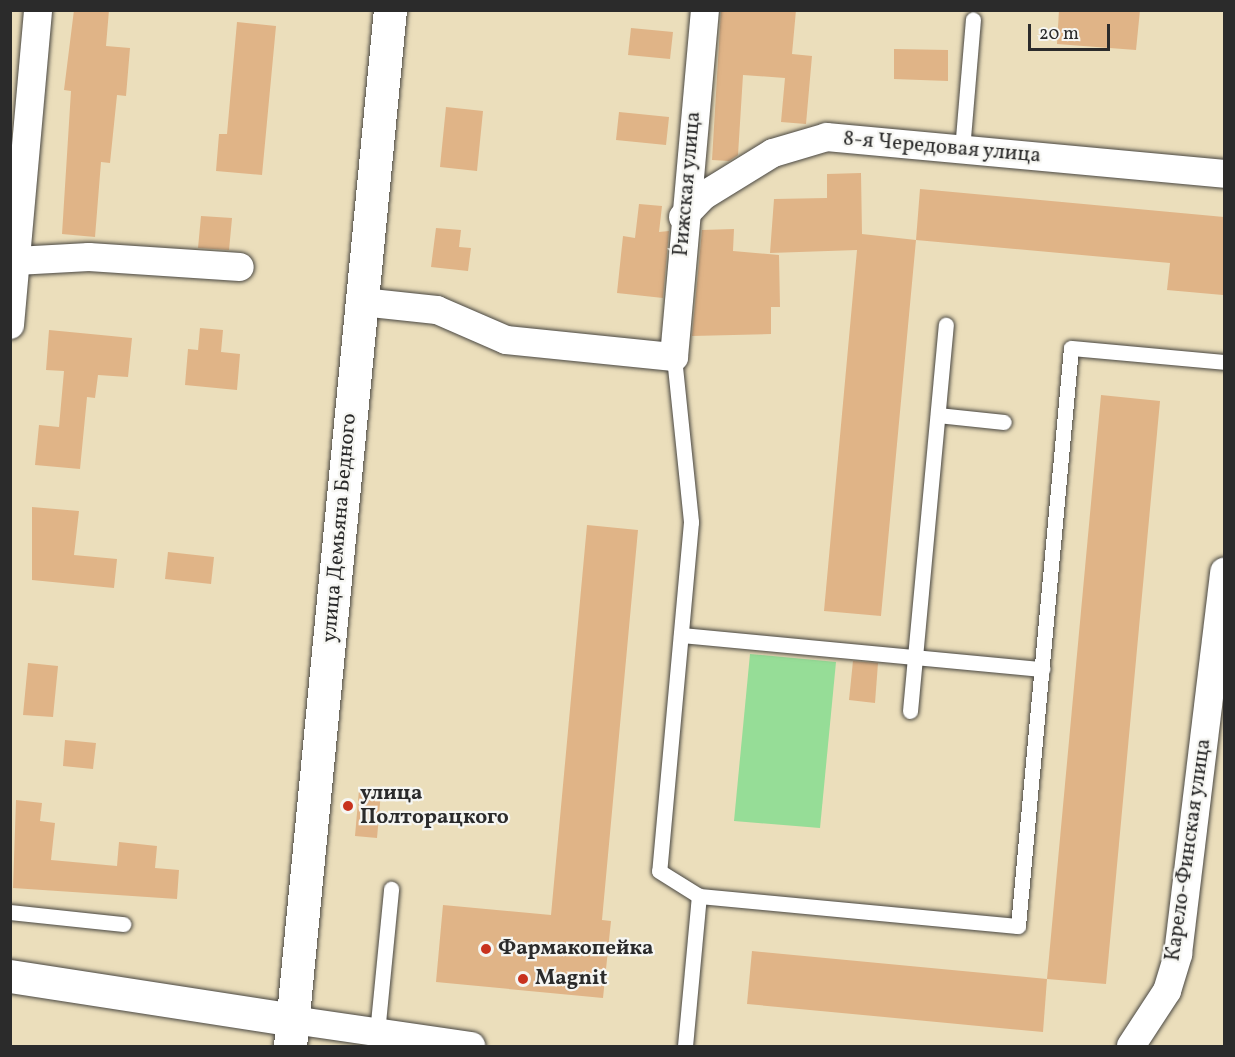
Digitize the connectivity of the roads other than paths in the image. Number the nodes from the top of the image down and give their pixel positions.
1 (38, 10) edge
2 (390, 10) edge
3 (705, 10) edge
4 (973, 19) dead end
5 (962, 150) junction
6 (1224, 174) edge
7 (683, 217) junction
8 (16, 261) junction
9 (240, 267) dead end
10 (362, 302) junction
11 (11, 308) edge
12 (946, 325) dead end
13 (674, 357) junction
14 (1224, 362) edge
15 (938, 415) junction
16 (1004, 422) dead end
17 (1224, 572) edge
18 (681, 636) junction
19 (915, 657) junction
20 (1042, 669) junction
21 (910, 711) dead end
22 (391, 889) dead end
23 (699, 896) junction
24 (10, 912) edge
25 (123, 924) dead end
26 (10, 976) edge
27 (292, 1033) edge
28 (377, 1033) junction
29 (471, 1047) edge
30 (685, 1047) edge
31 (1131, 1047) edge

1 - 8 street
2 - 10 main road, улица Демьяна Бедного
3 - 7 street, Рижская улица
4 - 5 lane
5 - 6 street, 8-я Чередовая улица
5 - 7 street, 8-я Чередовая улица
7 - 13 street, Рижская улица
8 - 9 street
8 - 11 street
10 - 13 street
10 - 27 main road, улица Демьяна Бедного
12 - 15 lane
13 - 18 lane
14 - 20 lane
15 - 16 lane
15 - 19 lane
17 - 31 street, Карело-Финская улица
18 - 19 lane
18 - 23 lane
19 - 20 lane
19 - 21 lane
20 - 23 lane
22 - 28 lane
23 - 30 lane
24 - 25 lane
26 - 27 main road
27 - 28 street
28 - 29 street

